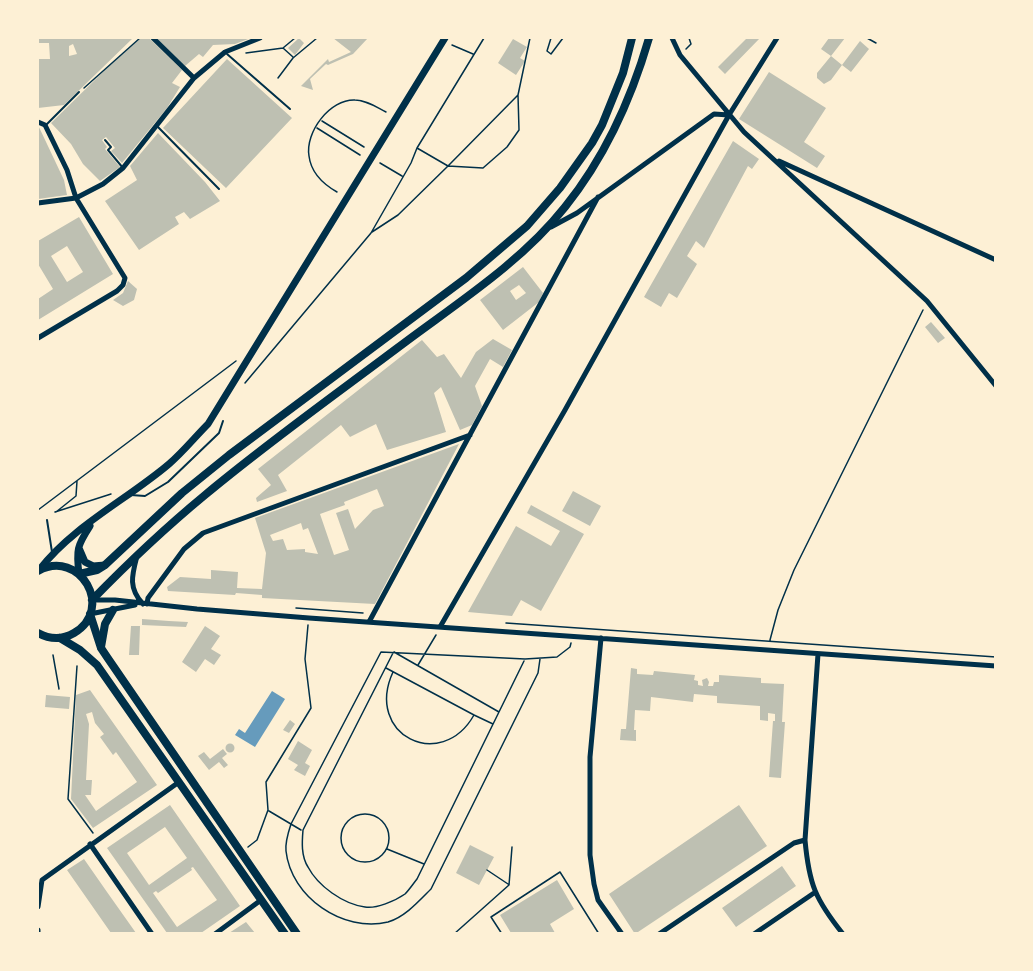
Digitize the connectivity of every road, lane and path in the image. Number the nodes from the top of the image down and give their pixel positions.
1 (140, 38) edge
2 (153, 38) edge
3 (260, 38) edge
4 (295, 38) edge
5 (317, 38) edge
6 (445, 38) edge
7 (484, 38) edge
8 (530, 38) edge
9 (551, 38) edge
10 (563, 38) edge
11 (632, 38) edge
12 (649, 38) edge
13 (672, 38) edge
14 (689, 38) edge
15 (777, 38) edge
16 (867, 38) edge
17 (876, 43) dead end
18 (452, 44) dead end
19 (283, 48) junction
20 (225, 52) junction
21 (240, 53) dead end
22 (474, 54) junction
23 (680, 56) junction
24 (293, 58) junction
25 (194, 78) junction
26 (278, 78) dead end
27 (79, 92) joint
28 (518, 95) junction
29 (290, 109) dead end
30 (386, 112) dead end
31 (729, 115) junction
32 (321, 120) junction
33 (41, 124) edge
34 (157, 126) junction
35 (316, 128) junction
36 (105, 140) dead end
37 (364, 147) dead end
38 (417, 148) junction
39 (360, 155) dead end
40 (774, 159) junction
41 (379, 163) dead end
42 (448, 166) junction
43 (123, 168) junction
44 (403, 177) junction
45 (219, 189) dead end
46 (337, 192) dead end
47 (598, 197) junction
48 (76, 198) junction
49 (38, 203) edge
50 (542, 232) junction
51 (371, 233) junction
52 (996, 260) edge
53 (927, 301) junction
54 (38, 338) edge
55 (237, 360) dead end
56 (245, 383) dead end
57 (996, 386) edge
58 (223, 421) dead end
59 (470, 435) junction
60 (77, 480) junction
61 (128, 495) junction
62 (115, 496) dead end
63 (38, 510) edge
64 (47, 520) dead end
65 (93, 522) junction
66 (79, 547) junction
67 (138, 554) junction
68 (48, 559) junction
69 (105, 565) junction
70 (39, 570) edge
71 (79, 574) junction
72 (92, 600) junction
73 (143, 604) junction
74 (291, 608) dead end
75 (113, 610) junction
76 (90, 614) junction
77 (374, 614) junction
78 (309, 618) junction
79 (369, 622) junction
80 (502, 623) dead end
81 (440, 627) junction
82 (38, 633) edge
83 (572, 636) junction
84 (60, 638) junction
85 (601, 638) junction
86 (769, 641) junction
87 (101, 648) junction
88 (393, 652) junction
89 (424, 653) junction
90 (818, 654) junction
91 (53, 655) dead end
92 (996, 657) edge
93 (525, 659) junction
94 (540, 659) junction
95 (418, 665) junction
96 (77, 666) dead end
97 (996, 666) edge
98 (385, 668) junction
99 (393, 672) junction
100 (59, 689) dead end
101 (499, 712) junction
102 (474, 715) junction
103 (493, 724) junction
104 (179, 782) junction
105 (268, 810) junction
106 (291, 824) junction
107 (303, 830) junction
108 (97, 839) junction
109 (805, 840) junction
110 (90, 844) junction
111 (512, 847) dead end
112 (248, 848) dead end
113 (387, 849) junction
114 (424, 864) junction
115 (487, 870) dead end
116 (509, 885) junction
117 (814, 893) junction
118 (261, 900) junction
119 (38, 907) edge
120 (152, 933) edge
121 (215, 933) edge
122 (285, 933) edge
123 (297, 933) edge
124 (454, 933) edge
125 (502, 933) edge
126 (599, 933) edge
127 (622, 933) edge
128 (659, 933) edge
129 (754, 933) edge
130 (843, 933) edge

1 - 27 path
2 - 25 street
3 - 20 street
4 - 19 path
5 - 24 path
6 - 61 street
7 - 22 path
8 - 28 path
9 - 10 path
11 - 69 main road
12 - 50 main road
13 - 23 street
14 - 23 path
15 - 31 street
16 - 17 path
18 - 22 path
19 - 21 path
19 - 24 path
20 - 25 street
20 - 29 lane
22 - 38 path
23 - 31 street
24 - 26 path
25 - 34 street
27 - 33 lane
28 - 42 path
28 - 42 path
30 - 32 path
31 - 40 street
31 - 47 street
31 - 81 street
32 - 35 path
32 - 37 path
33 - 48 street
34 - 43 street
34 - 45 lane
35 - 39 path
35 - 46 path
36 - 43 lane
38 - 42 path
38 - 44 path
40 - 52 street
40 - 53 street
41 - 44 path
42 - 51 path
43 - 48 street
44 - 51 path
47 - 50 street
47 - 59 street
48 - 49 street
48 - 54 street
50 - 67 main road
51 - 56 path
53 - 57 street
53 - 86 path
55 - 60 path
58 - 61 lane
59 - 73 street
59 - 77 street
60 - 62 path
60 - 63 path
61 - 65 street
64 - 68 lane
65 - 66 street
65 - 68 street
66 - 69 street
66 - 71 street
67 - 72 main road
67 - 73 street
68 - 70 street
69 - 71 main road
70 - 71 main road
71 - 72 main road
72 - 73 street
72 - 76 main road
73 - 75 street
73 - 78 street
74 - 77 path
75 - 76 street
75 - 87 main road
76 - 84 main road
76 - 87 main road
77 - 79 street
78 - 79 street
78 - 105 path
79 - 81 street
80 - 86 path
81 - 83 street
81 - 89 path
82 - 84 main road
83 - 85 street
83 - 94 path
84 - 104 main road
85 - 90 street
85 - 127 street
86 - 92 path
87 - 123 main road
88 - 89 path
88 - 95 path
88 - 98 path
88 - 106 path
89 - 93 path
89 - 95 path
90 - 97 street
90 - 109 street
91 - 100 path
93 - 94 path
93 - 101 path
94 - 106 path
95 - 101 path
96 - 108 path
98 - 99 path
98 - 107 path
99 - 102 path
99 - 102 path
101 - 103 path
102 - 103 path
103 - 114 path
104 - 108 street
104 - 118 main road
105 - 106 path
105 - 112 path
106 - 107 path
107 - 114 path
108 - 110 street
109 - 117 street
109 - 128 street
110 - 119 street
110 - 120 street
111 - 116 path
113 - 113 path
113 - 114 path
115 - 116 path
116 - 124 path
117 - 129 street
117 - 130 street
118 - 121 street
118 - 122 main road
125 - 126 path

